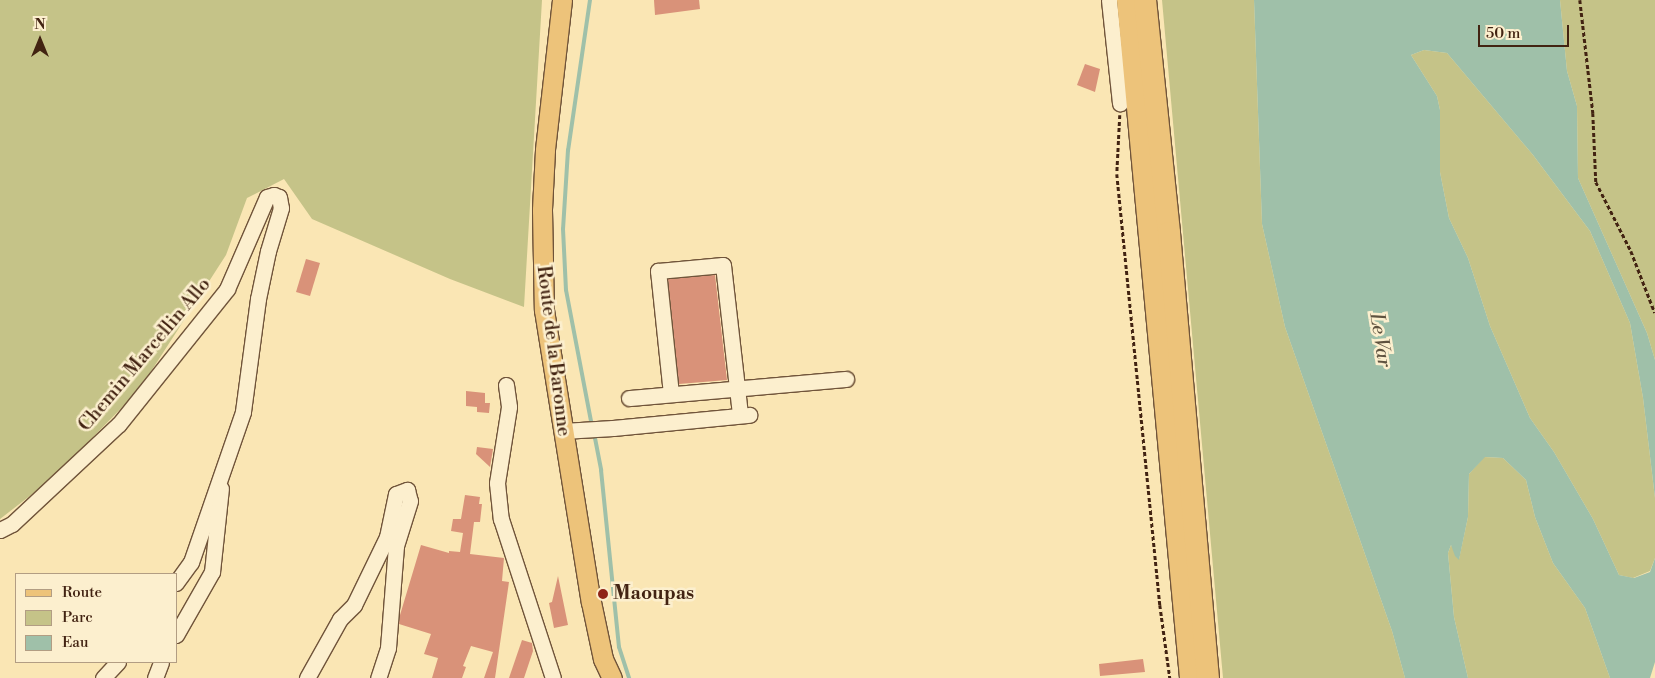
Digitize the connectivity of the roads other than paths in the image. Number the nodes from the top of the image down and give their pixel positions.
1 (562, 0) edge
2 (1109, 0) edge
3 (1128, 0) edge
4 (1145, 0) edge
5 (1120, 103) road end
6 (846, 379) dead end
7 (506, 385) dead end
8 (737, 388) junction
9 (672, 394) junction
10 (629, 398) dead end
11 (563, 431) junction
12 (222, 472) junction
13 (0, 530) edge
14 (178, 580) edge
15 (178, 632) edge
16 (598, 641) junction
17 (117, 663) edge
18 (161, 663) edge
19 (103, 678) edge
20 (154, 678) edge
21 (307, 678) edge
22 (378, 678) edge
23 (553, 678) edge
24 (603, 678) edge
25 (612, 678) edge
26 (1191, 678) edge
27 (1208, 678) edge

1 - 11 main road, Route de la Baronne
2 - 5 street
3 - 26 highway
4 - 27 highway
6 - 8 street
7 - 23 street
8 - 9 street
8 - 9 street
8 - 11 street
9 - 10 street
11 - 16 main road, Route de la Baronne
12 - 13 street, Chemin Marcellin Allo
12 - 14 street, Chemin Marcellin Allo
12 - 15 street
16 - 24 main road, Route de la Baronne
16 - 25 main road, Route de la Baronne
17 - 19 street
18 - 20 street
21 - 22 street

